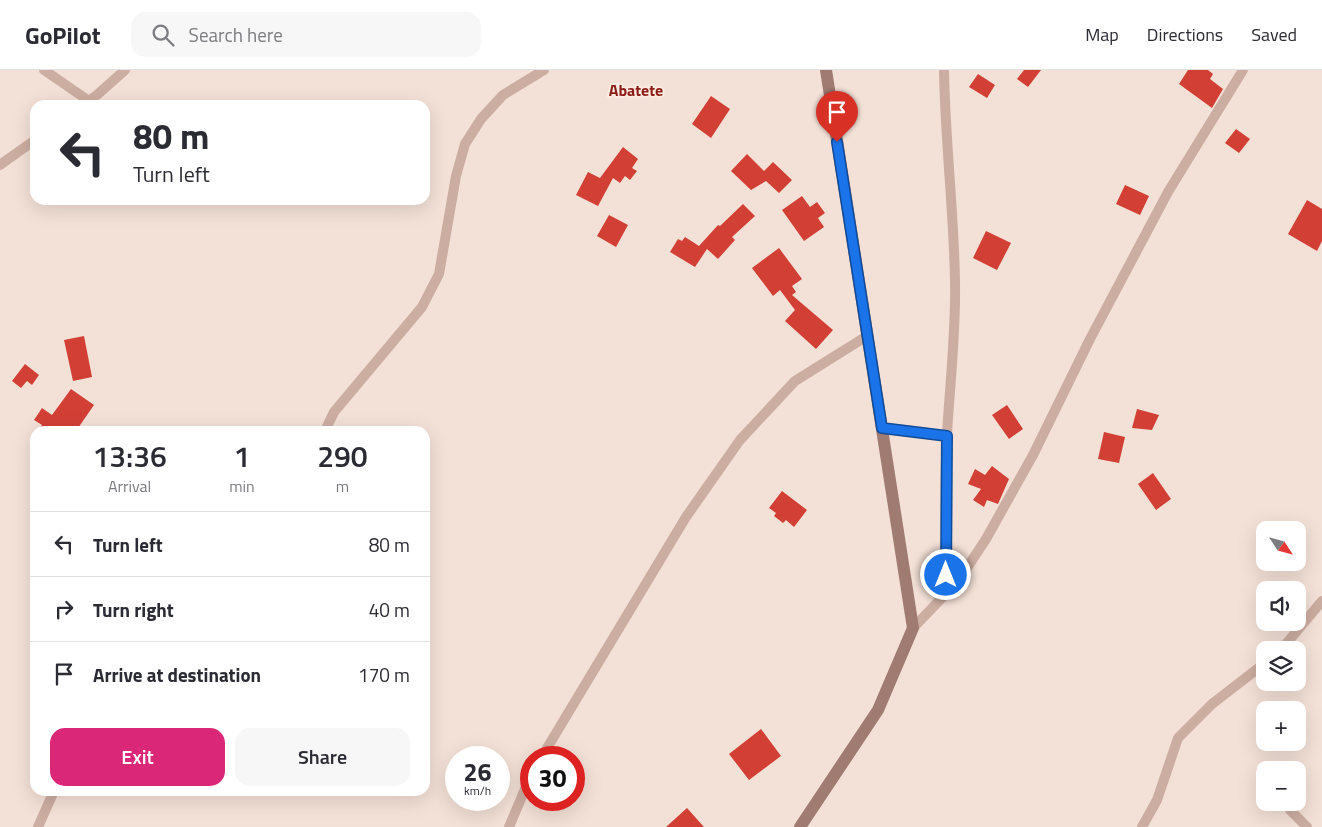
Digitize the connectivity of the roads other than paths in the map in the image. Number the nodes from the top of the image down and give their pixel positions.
1 (44, 70) edge
2 (125, 70) edge
3 (544, 70) edge
4 (826, 70) edge
5 (944, 70) edge
6 (1243, 70) edge
7 (82, 100) edge
8 (90, 100) edge
9 (30, 144) edge
10 (0, 165) edge
11 (867, 336) junction
12 (327, 426) edge
13 (882, 428) junction
14 (947, 436) junction
15 (946, 593) junction
16 (1322, 601) edge
17 (913, 628) junction
18 (1289, 641) edge
19 (1256, 670) edge
20 (548, 746) edge
21 (52, 796) edge
22 (520, 801) edge
23 (1291, 811) edge
24 (38, 827) edge
25 (509, 827) edge
26 (800, 827) edge
27 (1142, 827) edge
28 (1306, 827) edge

1 - 7 street
2 - 8 street
3 - 12 street
4 - 11 main road
5 - 14 street
6 - 15 street
9 - 10 street
11 - 13 main road
11 - 20 street
13 - 14 street
13 - 17 main road
14 - 15 street
15 - 17 street
16 - 18 street
17 - 26 main road
19 - 27 street
21 - 24 street
22 - 25 street
23 - 28 street

